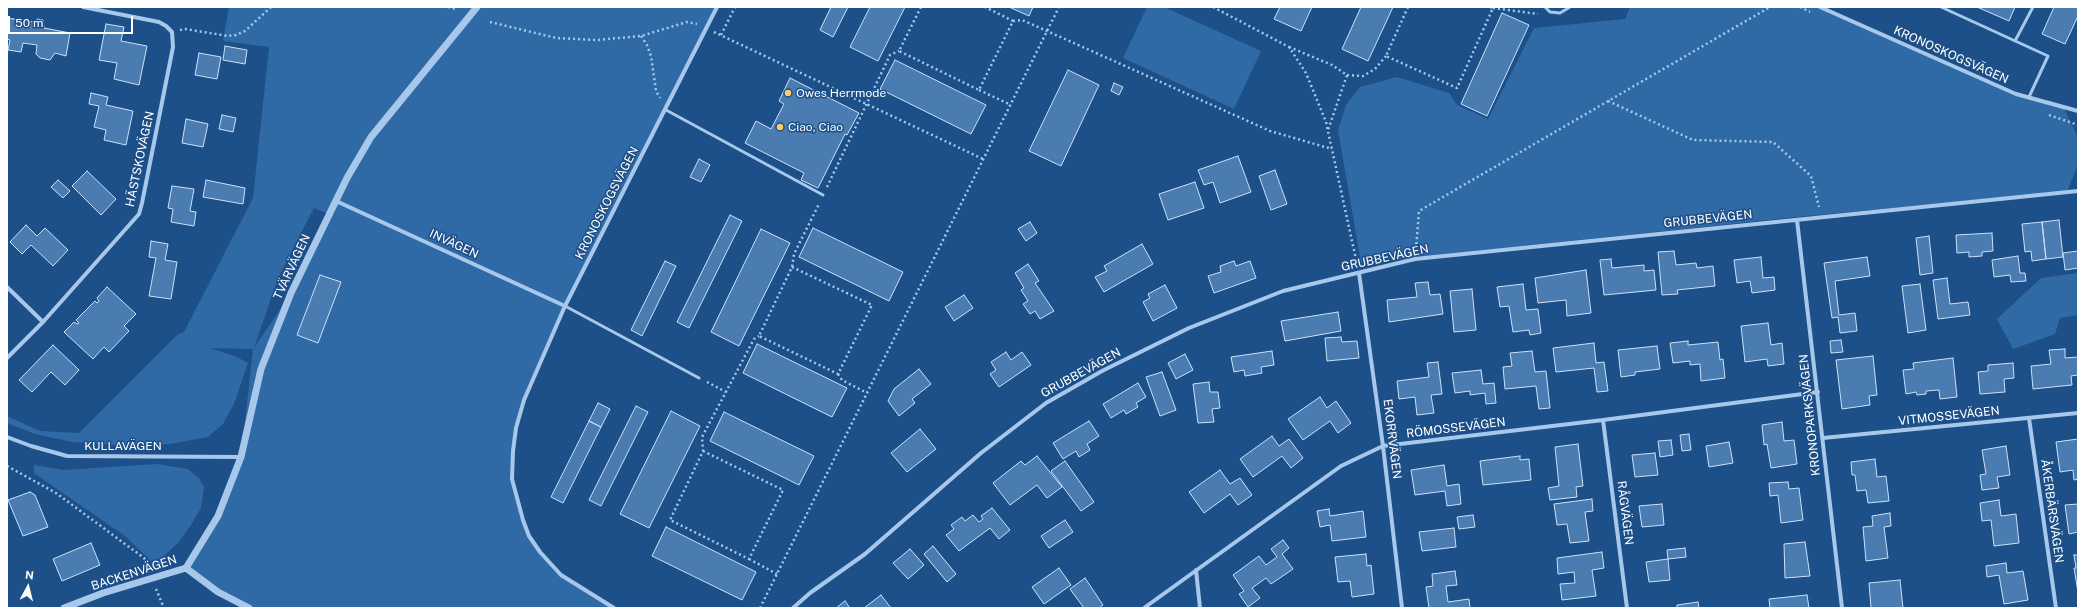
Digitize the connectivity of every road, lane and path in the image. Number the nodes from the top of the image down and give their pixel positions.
1 (83, 7) edge
2 (271, 7) edge
3 (448, 7) edge
4 (477, 7) edge
5 (717, 7) edge
6 (734, 7) edge
7 (921, 7) edge
8 (985, 7) edge
9 (1059, 7) edge
10 (1213, 7) edge
11 (1408, 7) edge
12 (1545, 7) edge
13 (1570, 7) edge
14 (1770, 7) edge
15 (1820, 7) edge
16 (1942, 7) edge
17 (2033, 7) edge
18 (1491, 8) edge
19 (455, 9) dead end
20 (1550, 12) junction
21 (1013, 20) junction
22 (490, 22) dead end
23 (707, 29) junction
24 (1047, 31) junction
25 (172, 32) junction
26 (721, 35) junction
27 (641, 36) junction
28 (2015, 41) junction
29 (1289, 46) junction
30 (899, 51) junction
31 (1386, 56) junction
32 (1347, 75) junction
33 (979, 90) junction
34 (2029, 97) junction
35 (1608, 102) junction
36 (867, 104) junction
37 (1010, 105) junction
38 (666, 110) junction
39 (2078, 111) edge
40 (1328, 131) junction
41 (1332, 149) junction
42 (983, 159) junction
43 (2078, 191) edge
44 (823, 195) junction
45 (336, 201) junction
46 (1821, 217) junction
47 (1797, 220) junction
48 (1415, 259) junction
49 (792, 267) junction
50 (1359, 273) junction
51 (7, 287) edge
52 (565, 306) junction
53 (43, 322) junction
54 (759, 336) junction
55 (7, 358) edge
56 (838, 374) junction
57 (699, 378) joint
58 (726, 392) junction
59 (1818, 392) junction
60 (867, 393) junction
61 (2078, 413) edge
62 (2029, 418) junction
63 (1603, 420) junction
64 (7, 437) edge
65 (1822, 438) junction
66 (1383, 446) junction
67 (703, 451) junction
68 (241, 457) junction
69 (7, 466) edge
70 (749, 559) junction
71 (186, 568) junction
72 (1196, 570) junction
73 (777, 574) junction
74 (152, 578) junction
75 (64, 608) edge
76 (164, 608) edge
77 (249, 608) edge
78 (614, 608) edge
79 (760, 608) edge
80 (794, 608) edge
81 (1144, 608) edge
82 (1200, 608) edge
83 (1402, 608) edge
84 (1626, 608) edge
85 (1842, 608) edge
86 (2056, 608) edge

1 - 25 street
2 - 25 path
3 - 19 path
4 - 45 street, TVÄRVÄGEN
5 - 23 street, KRONOSKOGSVÄGEN
6 - 26 path
7 - 30 path
8 - 21 path
9 - 24 path
10 - 29 path
11 - 31 path
12 - 20 lane
13 - 20 lane
14 - 35 path
15 - 34 street, KRONOSKOGSVÄGEN
16 - 28 lane
17 - 28 lane
18 - 20 path
18 - 31 path
21 - 24 path
21 - 33 path
22 - 27 path
23 - 26 path
23 - 27 path
23 - 38 street, KRONOSKOGSVÄGEN
24 - 37 path
24 - 41 path
25 - 53 street, HÄSTSKOVÄGEN
26 - 36 path
27 - 38 path
28 - 34 lane
29 - 32 path
29 - 40 path
30 - 33 path
30 - 36 path
31 - 32 path
32 - 40 path
33 - 37 path
34 - 39 street, KRONOSKOGSVÄGEN
35 - 46 path
35 - 48 path
36 - 42 path
36 - 44 path
37 - 42 path
38 - 44 lane
38 - 52 street, KRONOSKOGSVÄGEN
40 - 41 path
41 - 50 path
42 - 60 path
43 - 46 street, GRUBBEVÄGEN
44 - 49 path
45 - 52 street, INVÄGEN
45 - 68 street, TVÄRVÄGEN
46 - 47 street, GRUBBEVÄGEN
47 - 48 street, GRUBBEVÄGEN
47 - 59 street, KRONOPARKSVÄGEN
48 - 50 street, GRUBBEVÄGEN
49 - 54 path
49 - 56 path
50 - 66 street, EKORRVÄGEN
50 - 80 street, GRUBBEVÄGEN
51 - 53 street
52 - 57 lane
52 - 78 street, KRONOSKOGSVÄGEN
53 - 55 street, HÄSTSKOVÄGEN
54 - 56 path
54 - 58 path
56 - 60 path
57 - 58 path
58 - 67 path
59 - 63 street, RÖMOSSEVÄGEN
59 - 65 street, KRONOPARKSVÄGEN
60 - 73 path
61 - 62 street, VITMOSSEVÄGEN
62 - 65 street, VITMOSSEVÄGEN
62 - 86 street, ÅKERBÄRSVÄGEN
63 - 66 street, RÖMOSSEVÄGEN
63 - 84 street, RÅGVÄGEN
64 - 68 street, KULLAVÄGEN
65 - 85 street, KRONOPARKSVÄGEN
66 - 72 street, RÖMOSSEVÄGEN
66 - 83 street, EKORRVÄGEN
67 - 70 path
67 - 70 path
68 - 71 street, TVÄRVÄGEN
69 - 74 path
70 - 73 path
71 - 74 street, BACKENVÄGEN
71 - 77 street, BACKENVÄGEN
72 - 81 street, RÖMOSSEVÄGEN
72 - 82 street
73 - 79 path
74 - 75 street, BACKENVÄGEN
74 - 76 path

